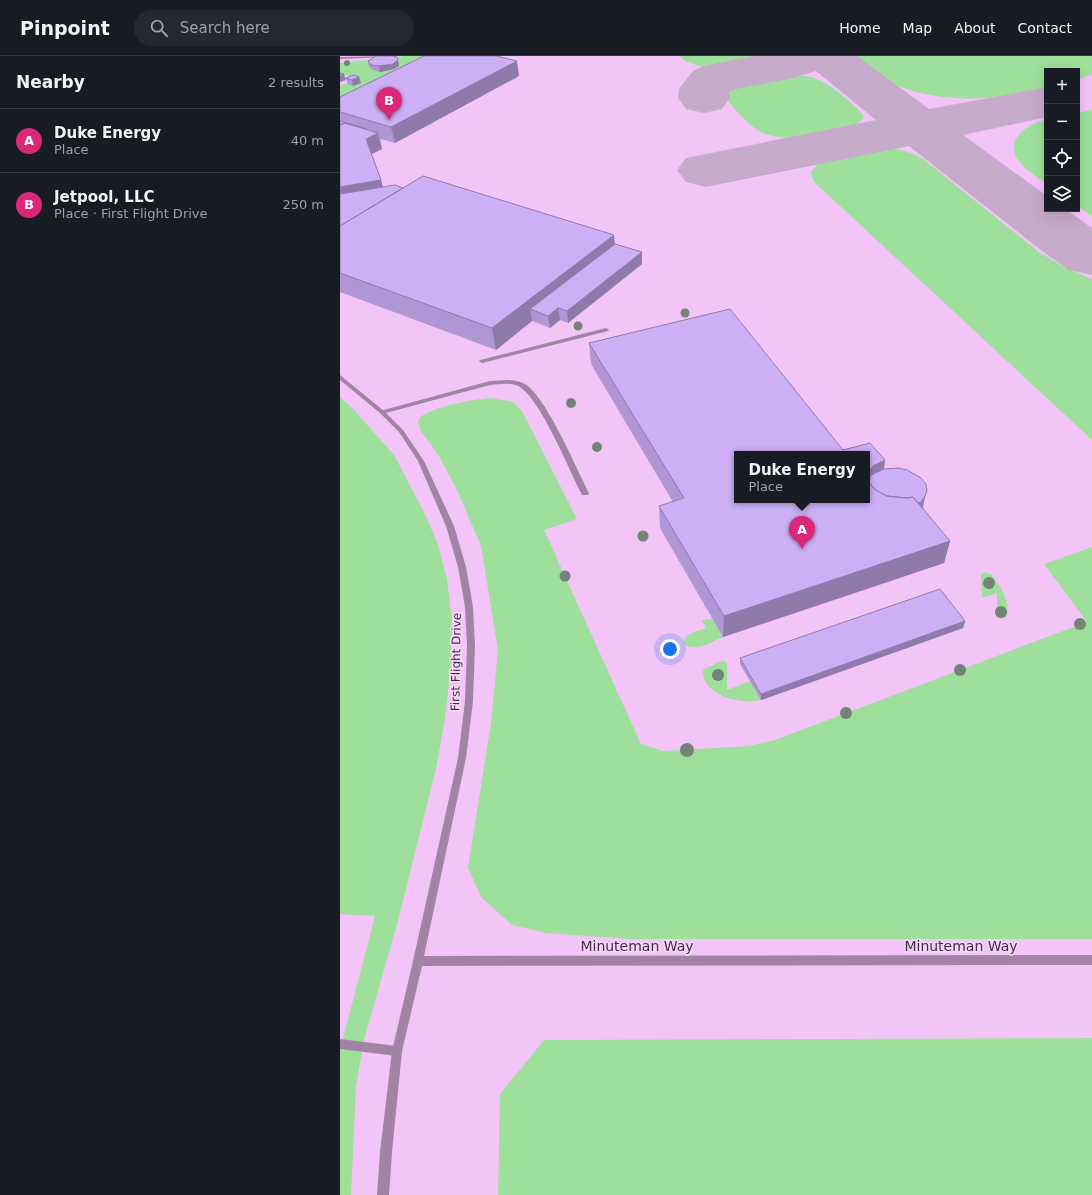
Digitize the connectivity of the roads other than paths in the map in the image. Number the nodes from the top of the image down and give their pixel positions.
1 (386, 56) edge
2 (344, 58) edge
3 (606, 330) dead end
4 (482, 361) dead end
5 (340, 377) edge
6 (382, 412) junction
7 (585, 493) dead end
8 (1092, 960) edge
9 (418, 961) junction
10 (340, 1044) edge
11 (397, 1051) junction
12 (383, 1195) edge

1 - 2 street
3 - 4 street
5 - 6 street, First Flight Drive
6 - 7 street
6 - 9 street, First Flight Drive
8 - 9 street, Minuteman Way
9 - 11 street
10 - 11 street
11 - 12 street

